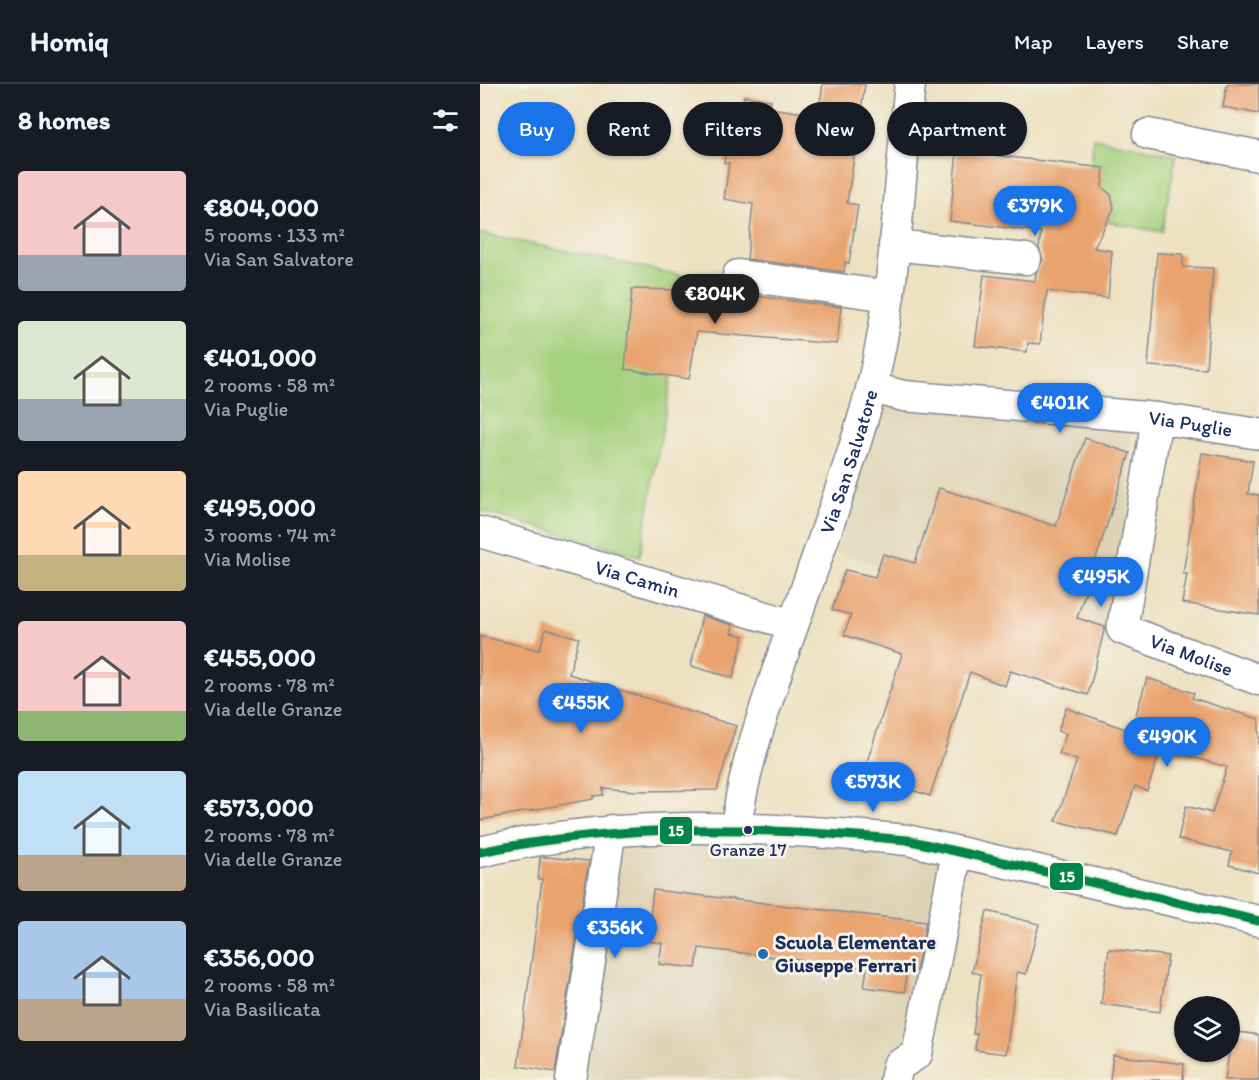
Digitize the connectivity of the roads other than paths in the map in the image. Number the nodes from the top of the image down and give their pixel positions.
1 (910, 84) edge
2 (1148, 134) dead end
3 (1259, 156) edge
4 (894, 245) junction
5 (1026, 259) dead end
6 (738, 275) dead end
7 (889, 296) junction
8 (872, 388) junction
9 (1157, 418) junction
10 (1259, 434) edge
11 (480, 532) edge
12 (793, 625) junction
13 (1259, 680) edge
14 (736, 828) junction
15 (611, 830) junction
16 (480, 852) edge
17 (957, 852) junction
18 (1259, 921) edge
19 (571, 1080) edge
20 (895, 1080) edge

1 - 4 street, Via San Salvatore
2 - 3 street
4 - 5 street
4 - 7 street, Via San Salvatore
6 - 7 street
7 - 8 street, Via San Salvatore
8 - 9 street, Via Puglie
8 - 12 street, Via San Salvatore
9 - 10 street, Via Puglie
9 - 13 street, Via Molise
11 - 12 street, Via Camin
12 - 14 street, Via San Salvatore
14 - 15 street
14 - 17 street
15 - 16 street
15 - 19 street
17 - 18 street
17 - 20 street

